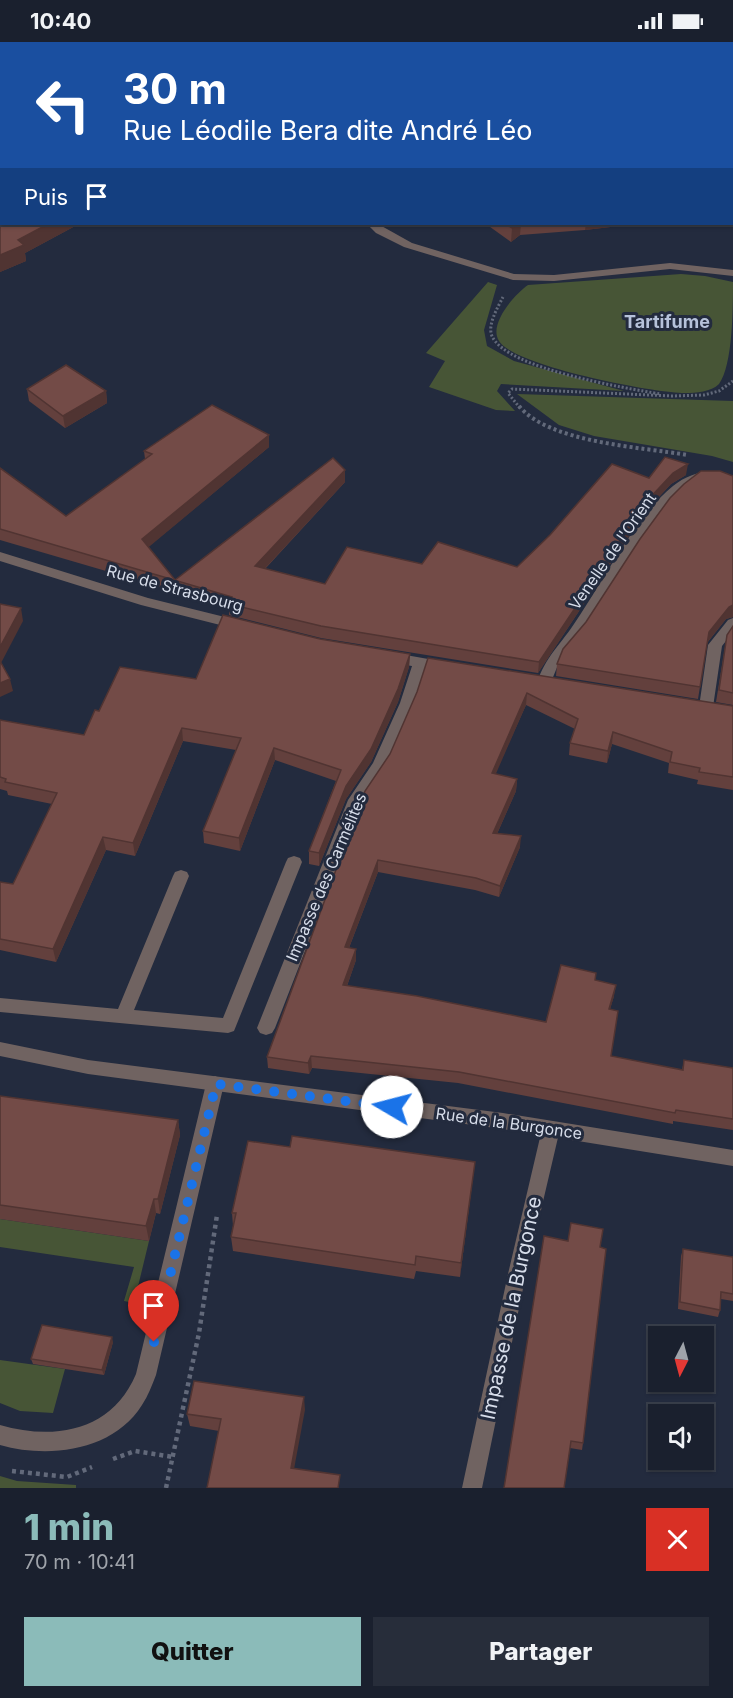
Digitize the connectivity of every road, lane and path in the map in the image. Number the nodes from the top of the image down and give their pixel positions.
1 (373, 225) edge
2 (733, 273) edge
3 (513, 277) junction
4 (733, 381) edge
5 (672, 396) junction
6 (690, 456) dead end
7 (733, 480) edge
8 (0, 556) edge
9 (733, 623) edge
10 (251, 627) edge
11 (376, 655) edge
12 (420, 663) junction
13 (465, 670) edge
14 (544, 683) edge
15 (724, 710) edge
16 (294, 862) dead end
17 (181, 876) dead end
18 (0, 1005) edge
19 (123, 1017) junction
20 (266, 1028) dead end
21 (0, 1049) edge
22 (216, 1084) junction
23 (551, 1129) junction
24 (733, 1158) edge
25 (218, 1211) dead end
26 (0, 1435) edge
27 (166, 1488) edge
28 (472, 1488) edge

1 - 3 street
2 - 3 street
3 - 5 path
4 - 5 path
5 - 6 path
7 - 14 street, Venelle de l'Orient
8 - 10 street, Rue de Strasbourg
9 - 15 street
11 - 12 street
12 - 13 street
12 - 20 street, Impasse des Carmélites
16 - 19 street
17 - 19 street
18 - 19 street
21 - 22 street, Rue de la Burgonce
22 - 23 street, Rue de la Burgonce
22 - 26 street
23 - 24 street, Rue de la Burgonce
23 - 28 street, Impasse de la Burgonce
25 - 27 path

